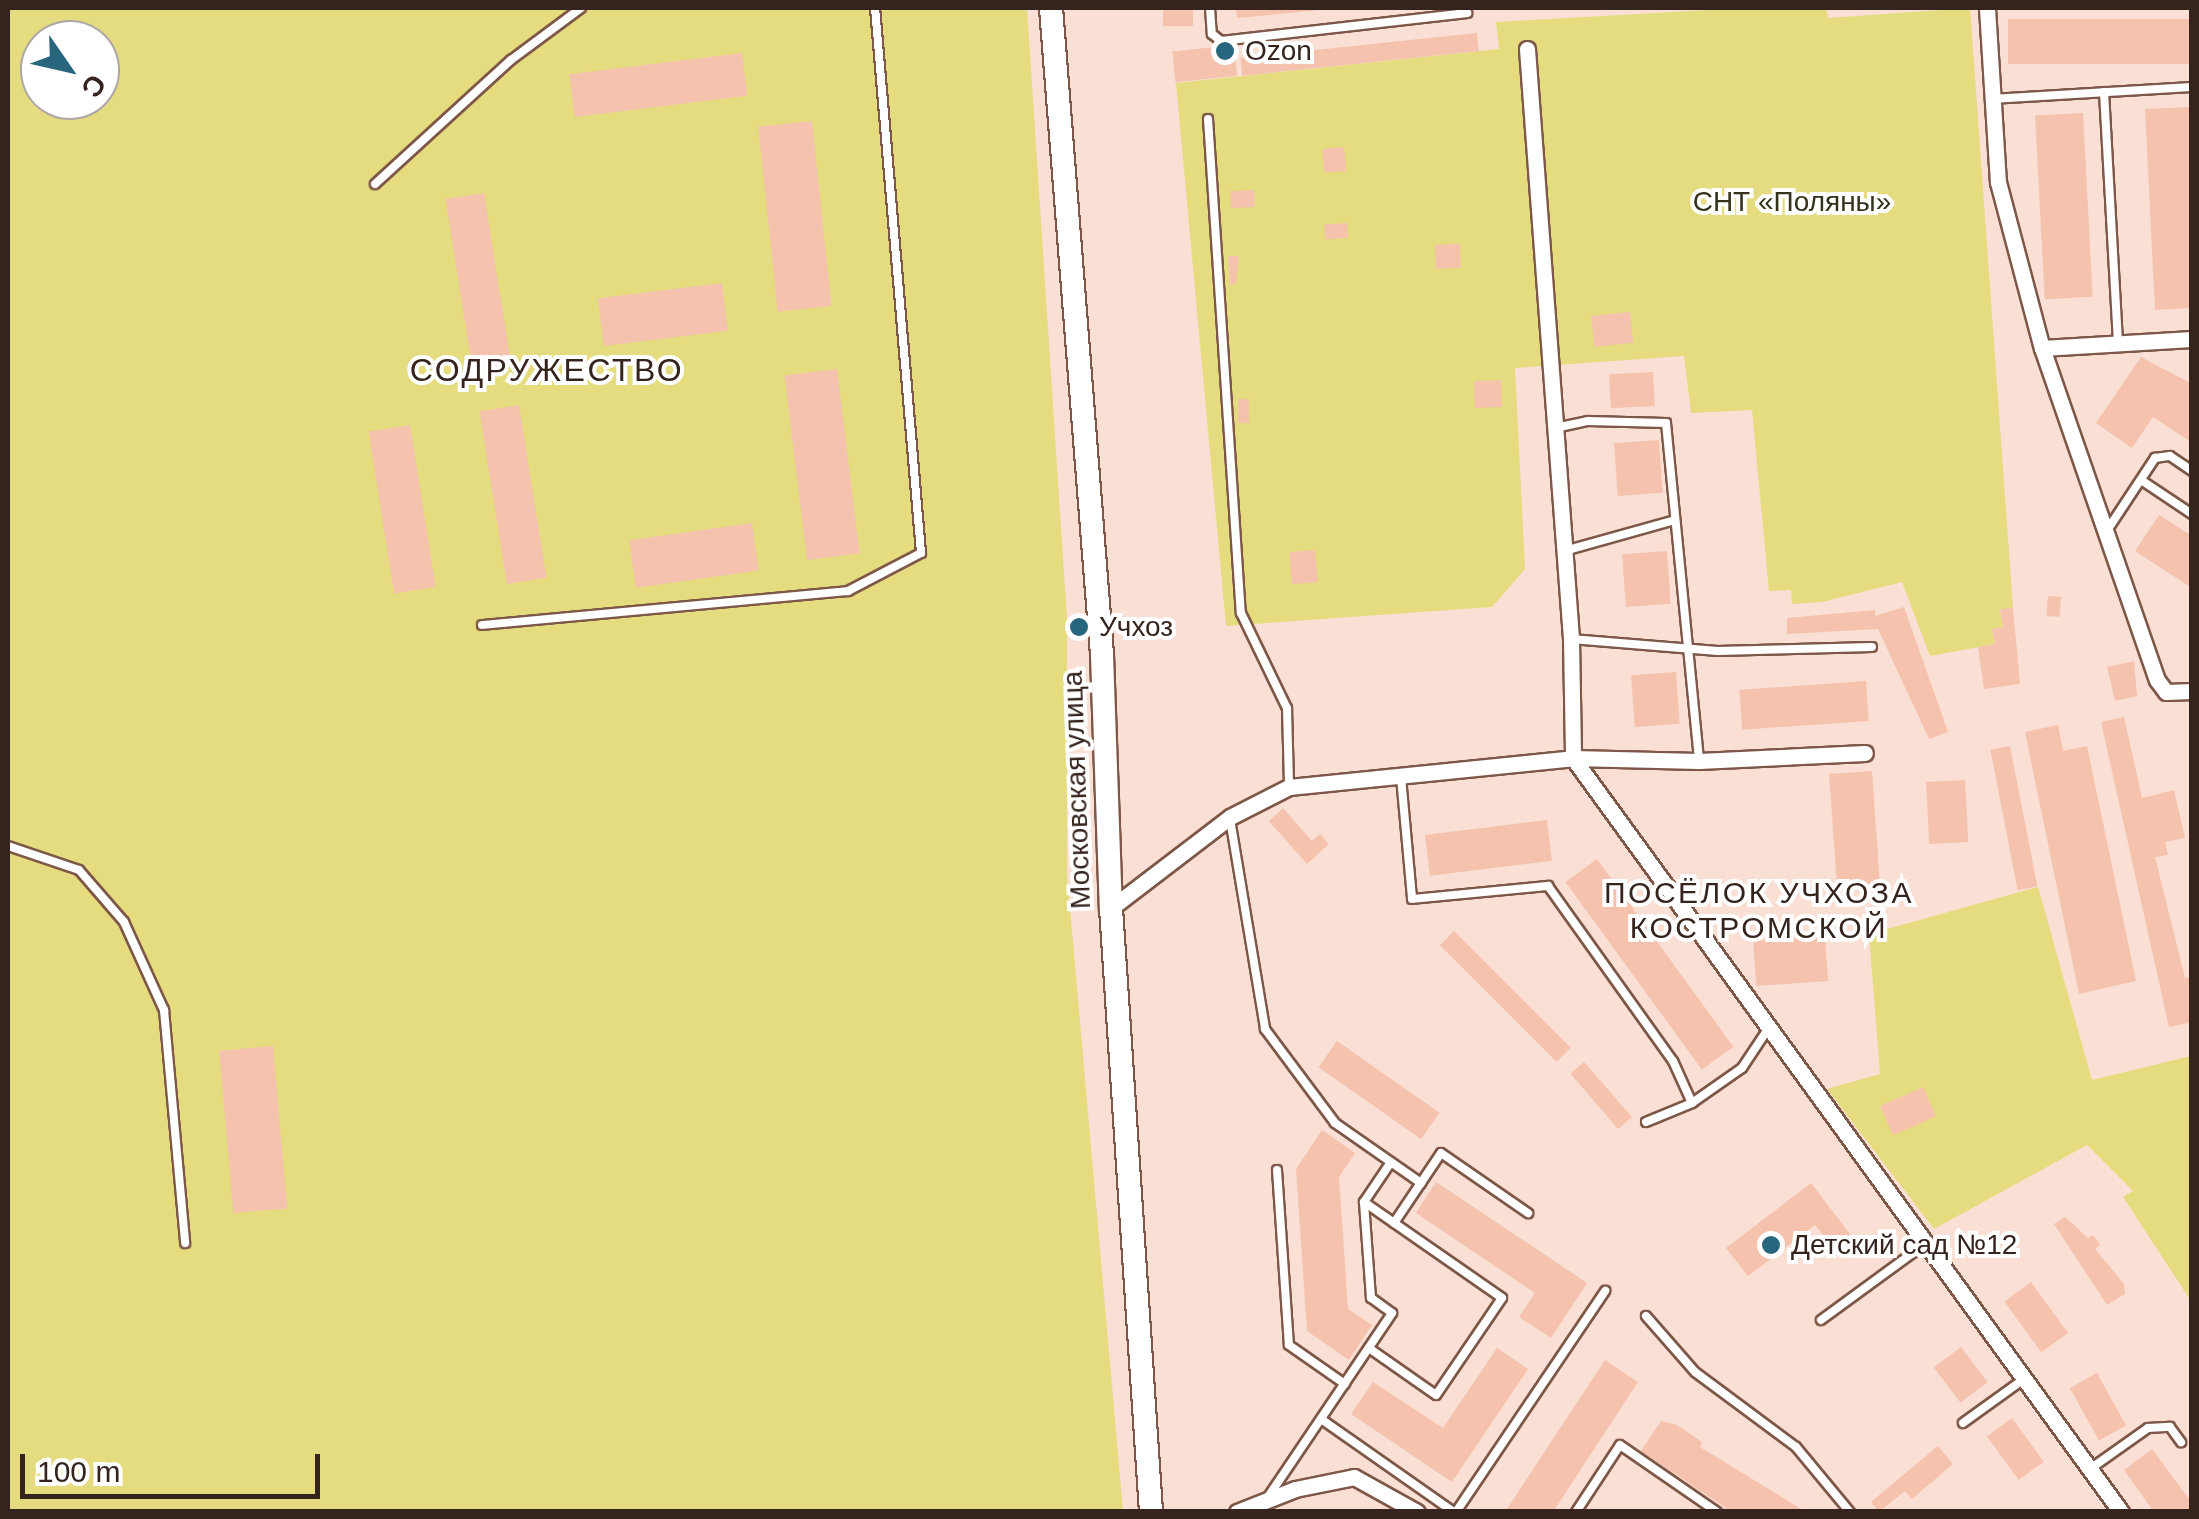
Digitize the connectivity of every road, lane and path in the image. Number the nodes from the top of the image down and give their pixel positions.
1 (581, 8) edge
2 (874, 8) edge
3 (1051, 8) edge
4 (1210, 8) edge
5 (1987, 8) edge
6 (1467, 13) dead end
7 (1526, 50) dead end
8 (2192, 87) edge
9 (2104, 92) junction
10 (1991, 99) junction
11 (1208, 119) dead end
12 (375, 184) dead end
13 (2192, 339) edge
14 (2118, 344) junction
15 (2042, 348) junction
16 (1555, 428) junction
17 (2192, 471) edge
18 (2140, 480) junction
19 (2192, 514) edge
20 (1676, 520) junction
21 (2106, 532) junction
22 (1564, 551) junction
23 (482, 625) dead end
24 (1571, 638) junction
25 (1872, 647) dead end
26 (1688, 648) junction
27 (2192, 691) edge
28 (1865, 752) dead end
29 (1574, 758) junction
30 (1699, 761) junction
31 (1400, 774) junction
32 (1289, 786) junction
33 (1230, 817) junction
34 (8, 846) edge
35 (1111, 908) junction
36 (1768, 1029) junction
37 (1692, 1103) junction
38 (1646, 1122) dead end
39 (1391, 1162) junction
40 (1277, 1170) dead end
41 (1421, 1183) junction
42 (1364, 1202) junction
43 (1528, 1214) dead end
44 (1394, 1223) junction
45 (185, 1243) dead end
46 (1926, 1244) junction
47 (1605, 1291) dead end
48 (1646, 1316) dead end
49 (1820, 1320) dead end
50 (1369, 1348) junction
51 (2024, 1379) junction
52 (1344, 1384) junction
53 (1321, 1419) junction
54 (1963, 1423) dead end
55 (2181, 1442) dead end
56 (2090, 1469) junction
57 (1268, 1497) junction
58 (1151, 1512) edge
59 (1236, 1512) edge
60 (1417, 1512) edge
61 (1455, 1512) edge
62 (1576, 1512) edge
63 (1716, 1512) edge
64 (1850, 1512) edge
65 (2121, 1512) edge

1 - 12 lane
2 - 23 lane
3 - 35 main road, Московская улица
4 - 6 lane
5 - 10 street
7 - 16 street
8 - 9 lane
9 - 10 lane
9 - 14 lane
10 - 15 street
11 - 32 lane
13 - 14 street
14 - 15 street
15 - 21 street
16 - 20 lane
16 - 22 street
17 - 18 lane
18 - 19 lane
18 - 21 lane
20 - 22 lane
20 - 26 lane
21 - 27 street
22 - 24 street
24 - 26 lane
24 - 29 street
25 - 26 lane
26 - 30 lane
28 - 30 street
29 - 30 street
29 - 31 street
29 - 36 street
31 - 32 street
31 - 37 lane
32 - 33 street
33 - 35 street
33 - 39 lane
34 - 45 lane
35 - 58 main road, Московская улица
36 - 37 lane
36 - 46 street
37 - 38 lane
39 - 41 lane
39 - 42 lane
40 - 52 lane
41 - 43 lane
41 - 44 lane
42 - 44 lane
42 - 50 lane
44 - 50 lane
46 - 49 lane
46 - 51 street
47 - 61 lane
48 - 64 lane
50 - 52 lane
51 - 54 lane
51 - 56 street
52 - 53 lane
53 - 57 lane
53 - 61 lane
55 - 56 lane
56 - 65 street
57 - 59 street
57 - 60 street
62 - 63 lane

